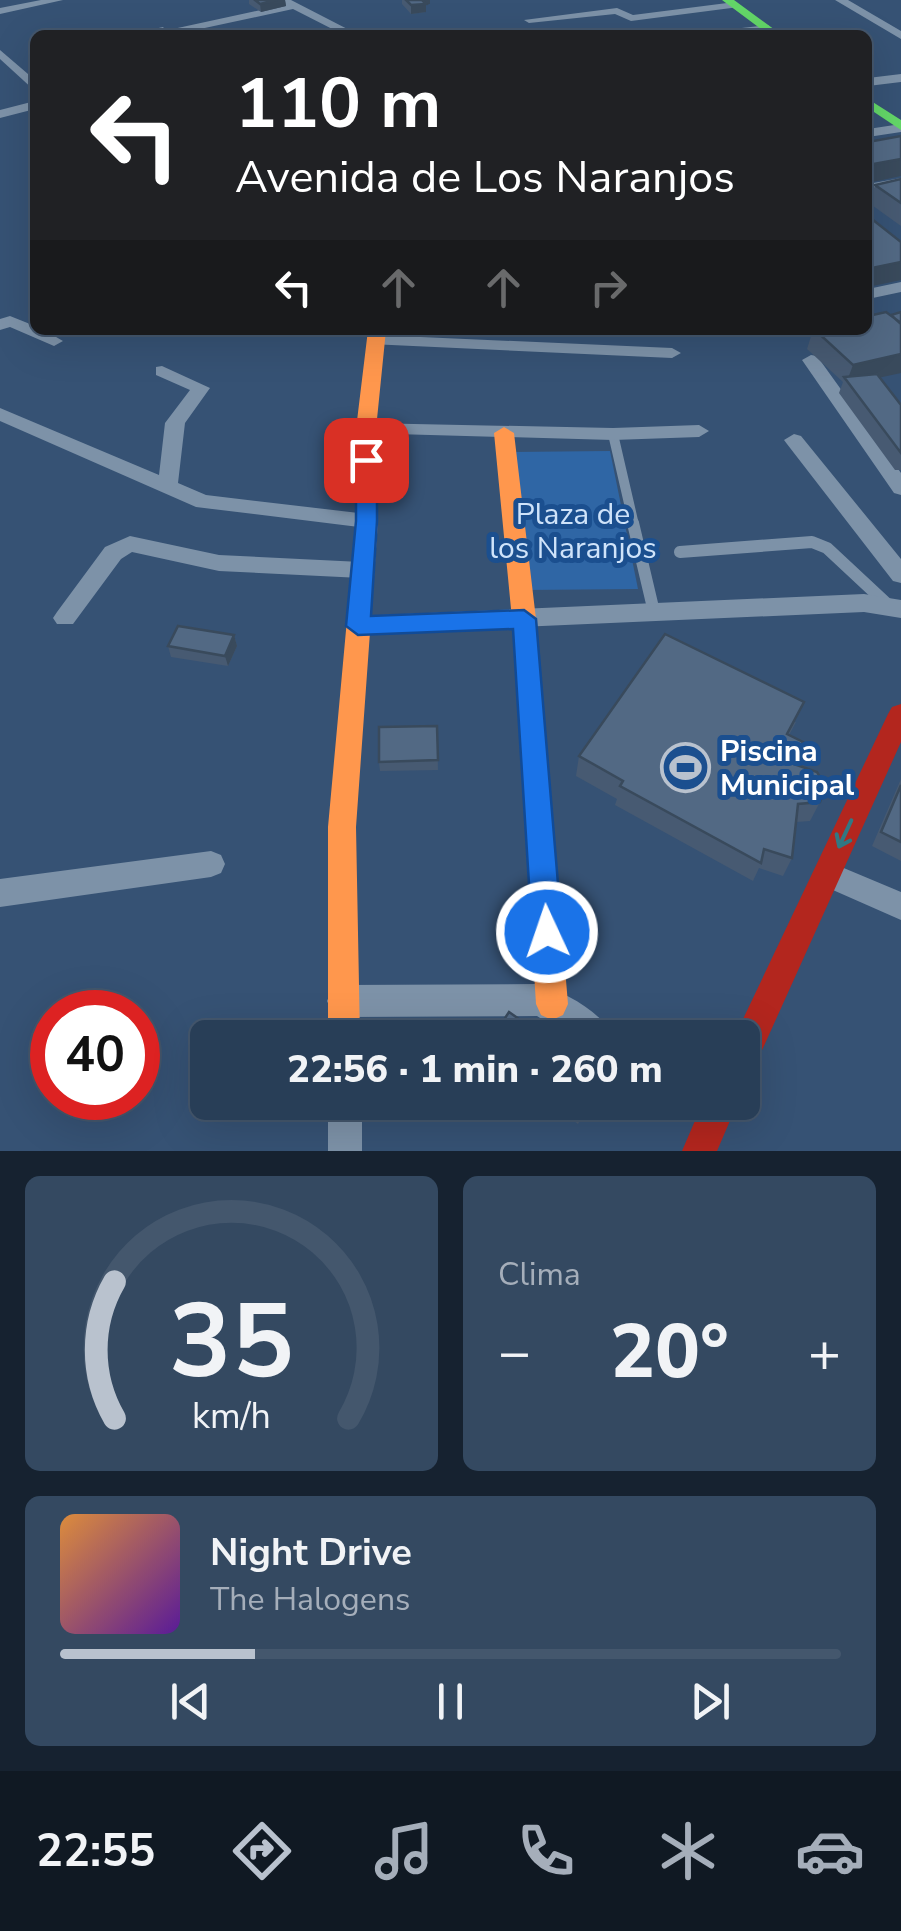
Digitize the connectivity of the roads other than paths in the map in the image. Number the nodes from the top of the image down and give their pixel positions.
1 (58, 0) edge
2 (840, 0) edge
3 (731, 2) edge
4 (288, 3) edge
5 (0, 11) edge
6 (529, 20) dead end
7 (181, 30) edge
8 (342, 30) edge
9 (769, 30) edge
10 (899, 33) edge
11 (0, 53) edge
12 (901, 78) edge
13 (30, 82) edge
14 (872, 82) edge
15 (872, 106) edge
16 (30, 107) edge
17 (0, 114) edge
18 (901, 127) edge
19 (872, 132) edge
20 (901, 182) edge
21 (872, 187) edge
22 (901, 288) edge
23 (872, 293) edge
24 (0, 325) edge
25 (30, 330) edge
26 (42, 335) edge
27 (376, 335) edge
28 (54, 340) dead end
29 (672, 353) dead end
30 (811, 360) dead end
31 (162, 371) dead end
32 (0, 414) edge
33 (366, 429) junction
34 (699, 431) dead end
35 (504, 432) junction
36 (613, 434) junction
37 (794, 440) dead end
38 (168, 485) junction
39 (901, 488) edge
40 (366, 521) junction
41 (680, 552) dead end
42 (898, 563) edge
43 (361, 570) junction
44 (894, 606) edge
45 (654, 612) junction
46 (64, 618) dead end
47 (524, 619) junction
48 (358, 626) junction
49 (901, 714) edge
50 (210, 864) dead end
51 (827, 874) junction
52 (0, 893) edge
53 (901, 906) edge
54 (344, 1002) junction
55 (552, 1004) junction
56 (344, 1020) edge
57 (574, 1020) edge
58 (759, 1020) edge
59 (344, 1120) edge
60 (706, 1120) edge
61 (345, 1151) edge
62 (700, 1151) edge

1 - 5 street
2 - 10 street
3 - 6 street
3 - 9 street
4 - 7 street
4 - 8 street
11 - 13 street
12 - 14 street
15 - 18 street
16 - 17 street
18 - 19 street
20 - 21 street
22 - 23 street
24 - 25 street
26 - 28 street
27 - 29 street
27 - 33 street
30 - 39 street
31 - 38 street
32 - 38 street
33 - 35 street
33 - 40 street
34 - 36 street
35 - 36 street
35 - 47 street
36 - 45 lane
37 - 42 street
38 - 40 street
40 - 43 street
41 - 44 lane
43 - 46 street
43 - 48 street
44 - 45 street
45 - 47 street
47 - 48 street
47 - 55 street
48 - 54 street
49 -> 51 street
50 - 52 street
51 - 53 street
51 - 58 street
54 - 55 street
54 - 56 street
55 - 57 street
59 - 61 street
60 - 62 street

